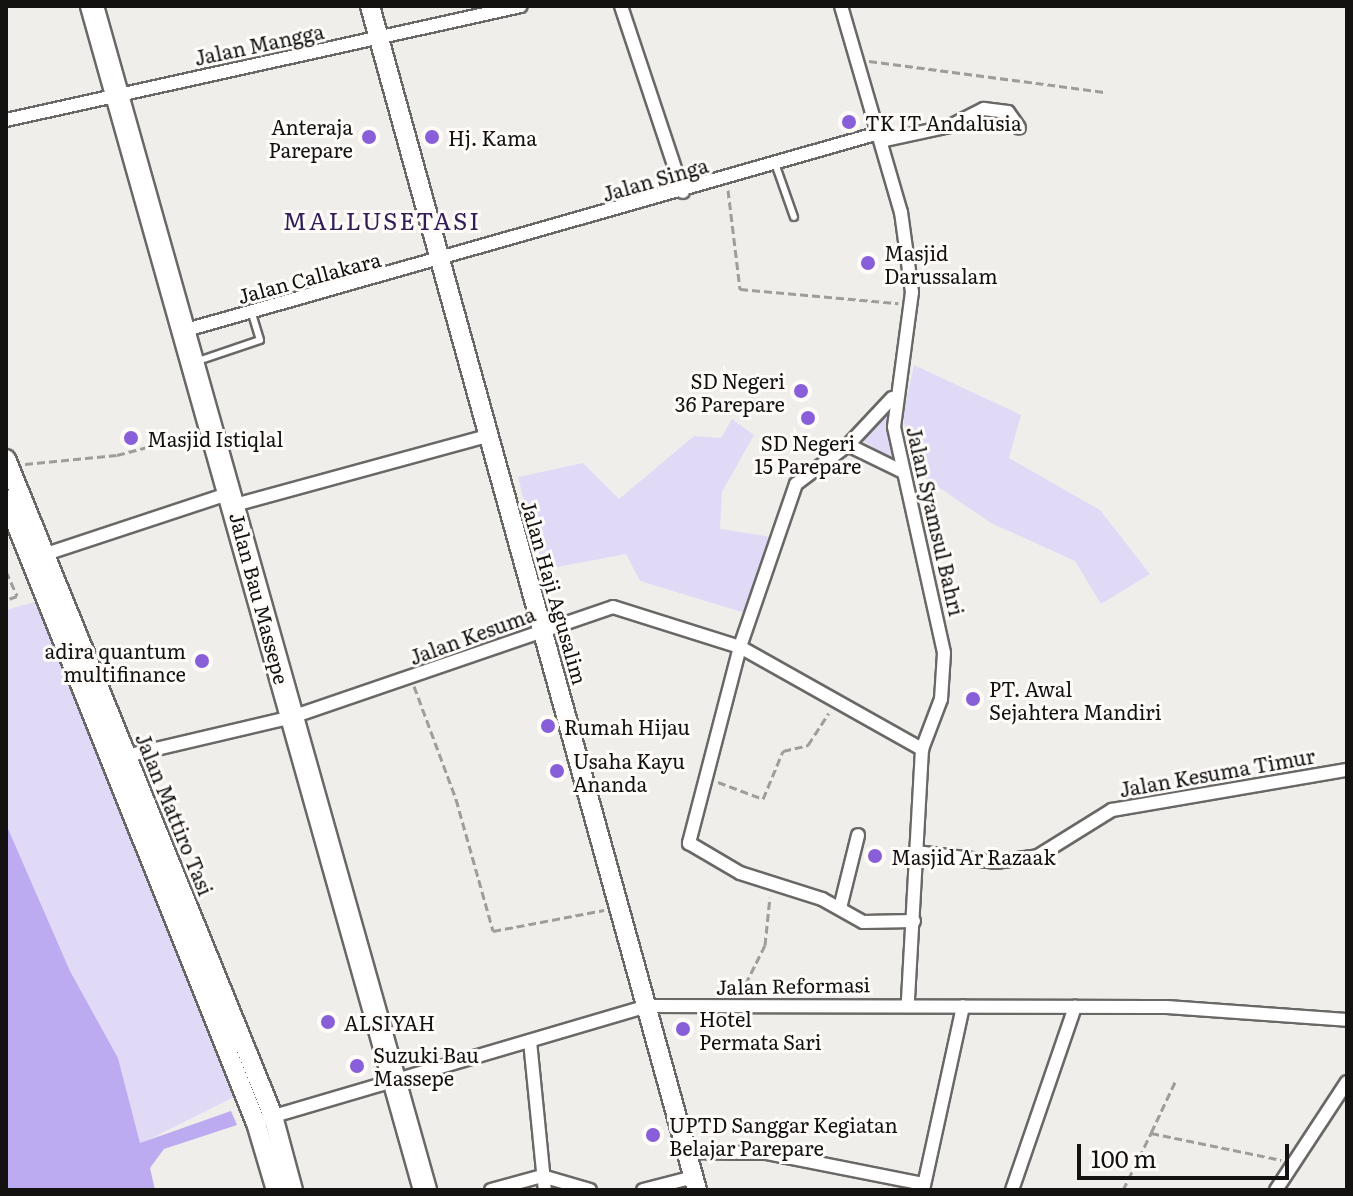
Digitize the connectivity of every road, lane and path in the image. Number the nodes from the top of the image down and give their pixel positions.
1 (92, 6) edge
2 (370, 6) edge
3 (521, 6) edge
4 (621, 6) edge
5 (841, 6) edge
6 (379, 40) junction
7 (857, 60) junction
8 (1106, 92) dead end
9 (118, 94) junction
10 (6, 120) edge
11 (1019, 128) dead end
12 (880, 137) junction
13 (776, 166) junction
14 (727, 178) junction
15 (683, 192) junction
16 (794, 217) dead end
17 (442, 262) junction
18 (911, 303) junction
19 (252, 313) junction
20 (186, 330) junction
21 (195, 362) junction
22 (892, 398) junction
23 (214, 430) junction
24 (488, 436) junction
25 (848, 445) junction
26 (8, 463) edge
27 (901, 471) junction
28 (6, 499) edge
29 (233, 499) junction
30 (40, 556) junction
31 (6, 571) edge
32 (6, 600) edge
33 (543, 630) junction
34 (740, 647) junction
35 (411, 679) junction
36 (837, 701) junction
37 (292, 717) junction
38 (922, 749) junction
39 (120, 758) junction
40 (1347, 770) edge
41 (707, 778) junction
42 (858, 835) dead end
43 (916, 852) junction
44 (776, 886) junction
45 (620, 907) junction
46 (840, 908) junction
47 (914, 921) junction
48 (908, 1003) junction
49 (734, 1005) junction
50 (647, 1006) junction
51 (963, 1006) junction
52 (1075, 1007) junction
53 (1347, 1020) edge
54 (530, 1041) junction
55 (396, 1081) junction
56 (1175, 1082) dead end
57 (1347, 1082) edge
58 (264, 1119) junction
59 (1151, 1133) junction
60 (687, 1152) junction
61 (1293, 1163) junction
62 (542, 1176) junction
63 (696, 1184) edge
64 (924, 1187) edge
65 (276, 1190) edge
66 (293, 1190) edge
67 (425, 1190) edge
68 (491, 1190) edge
69 (545, 1190) edge
70 (590, 1190) edge
71 (643, 1190) edge
72 (1012, 1190) edge
73 (1123, 1190) edge
74 (1276, 1190) edge

1 - 9 highway, Jalan Bau Massepe
2 - 6 street, Jalan Haji Agusalim
3 - 6 street, Jalan Mangga
4 - 15 street
5 - 7 street, Jalan Syamsul Bahri
6 - 9 street, Jalan Mangga
6 - 17 street, Jalan Haji Agusalim
7 - 8 path
7 - 12 street, Jalan Syamsul Bahri
9 - 10 street, Jalan Mangga
9 - 20 highway, Jalan Bau Massepe
11 - 12 street, Jalan Singa
12 - 13 street, Jalan Singa
12 - 18 street, Jalan Syamsul Bahri
13 - 14 street, Jalan Singa
13 - 16 lane
14 - 15 street, Jalan Singa
14 - 18 path
15 - 17 street, Jalan Singa
17 - 19 street, Jalan Callakara
17 - 24 street, Jalan Haji Agusalim
18 - 22 street, Jalan Syamsul Bahri
19 - 20 street, Jalan Callakara
19 - 21 lane
20 - 21 highway, Jalan Bau Massepe
21 - 23 highway, Jalan Bau Massepe
22 - 25 street
22 - 27 street, Jalan Syamsul Bahri
23 - 26 path
23 - 29 highway, Jalan Bau Massepe
24 - 29 street
24 - 33 street, Jalan Haji Agusalim
25 - 27 street
25 - 34 street
26 - 30 street, Jalan Mattiro Tasi
27 - 38 street, Jalan Syamsul Bahri
28 - 30 street, Jalan Mattiro Tasi
29 - 30 street
29 - 37 highway, Jalan Bau Massepe
30 - 39 street, Jalan Mattiro Tasi
31 - 32 path
33 - 34 street, Jalan Kesuma
33 - 35 street, Jalan Kesuma
33 - 45 street, Jalan Haji Agusalim
34 - 36 street, Jalan Kesuma
34 - 41 street
35 - 37 street, Jalan Kesuma
35 - 45 path
36 - 38 street, Jalan Kesuma
36 - 41 path
37 - 39 street, Jalan Kesuma
37 - 55 highway, Jalan Bau Massepe
38 - 43 street, Jalan Syamsul Bahri
39 - 58 street, Jalan Mattiro Tasi
40 - 43 street, Jalan Kesuma Timur
41 - 44 street
42 - 46 street
43 - 47 street, Jalan Syamsul Bahri
44 - 46 street
44 - 49 path
45 - 50 street, Jalan Haji Agusalim
46 - 47 street
47 - 48 street, Jalan Syamsul Bahri
48 - 49 street, Jalan Reformasi
48 - 51 street, Jalan Reformasi
49 - 50 street, Jalan Reformasi
50 - 54 street, Jalan Reformasi
50 - 60 street, Jalan Haji Agusalim
51 - 52 street, Jalan Reformasi
51 - 64 street
52 - 53 street, Jalan Reformasi
52 - 72 street
54 - 55 street, Jalan Reformasi
54 - 62 street
55 - 58 street, Jalan Reformasi
55 - 67 highway, Jalan Bau Massepe
56 - 59 path
57 - 61 street
58 - 65 street, Jalan Mattiro Tasi
58 - 66 street, Jalan Mattiro Tasi
59 - 61 path
59 - 73 path
60 - 63 street, Jalan Haji Agusalim
60 - 64 street
61 - 74 street
62 - 68 street
62 - 69 street
62 - 70 street
63 - 71 street

